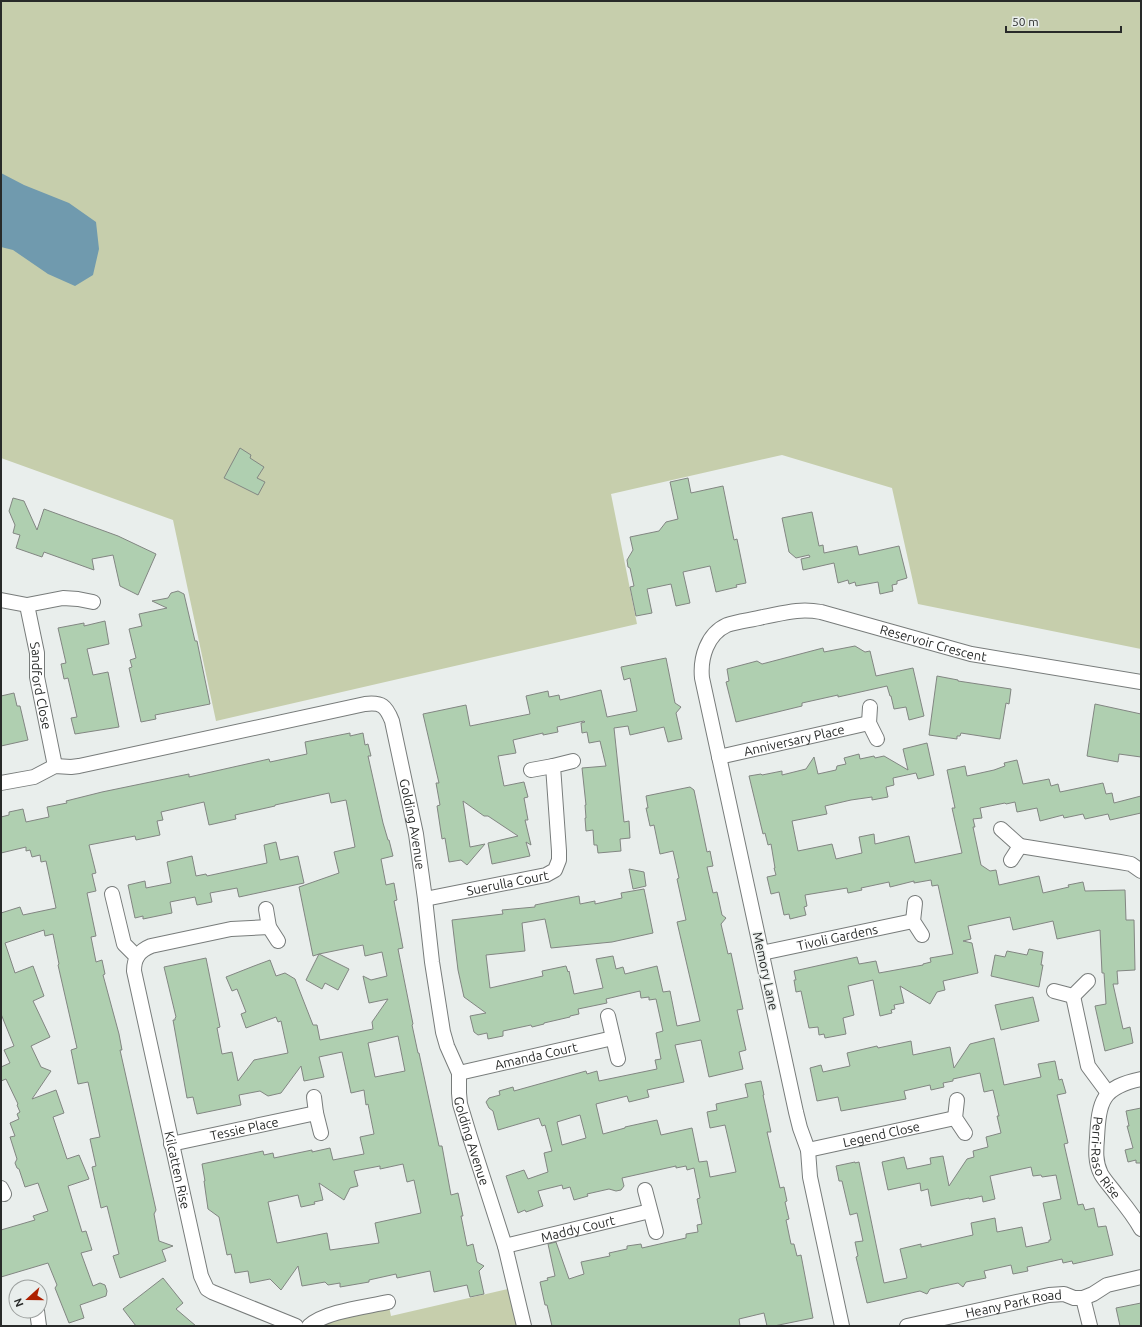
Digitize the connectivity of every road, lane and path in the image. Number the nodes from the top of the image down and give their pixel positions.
1 (1, 600) edge
2 (93, 602) dead end
3 (27, 605) junction
4 (728, 625) joint
5 (1141, 682) edge
6 (870, 707) dead end
7 (869, 723) junction
8 (877, 739) dead end
9 (719, 757) junction
10 (573, 761) dead end
11 (54, 766) junction
12 (553, 766) junction
13 (531, 770) dead end
14 (1, 784) edge
15 (1001, 829) dead end
16 (1020, 846) junction
17 (1011, 860) dead end
18 (1141, 871) edge
19 (112, 894) dead end
20 (425, 899) junction
21 (915, 903) dead end
22 (266, 909) dead end
23 (913, 921) junction
24 (270, 927) junction
25 (922, 935) dead end
26 (278, 941) dead end
27 (762, 953) junction
28 (137, 957) junction
29 (1088, 981) dead end
30 (1054, 991) dead end
31 (1073, 996) junction
32 (608, 1016) dead end
33 (613, 1038) junction
34 (618, 1059) dead end
35 (459, 1073) junction
36 (1141, 1079) edge
37 (1108, 1093) junction
38 (314, 1097) dead end
39 (957, 1100) dead end
40 (316, 1113) junction
41 (955, 1118) junction
42 (321, 1133) dead end
43 (965, 1133) dead end
44 (172, 1144) junction
45 (808, 1150) junction
46 (645, 1190) dead end
47 (650, 1211) junction
48 (1141, 1229) edge
49 (656, 1232) dead end
50 (505, 1246) junction
51 (1141, 1277) edge
52 (1083, 1298) junction
53 (388, 1302) dead end
54 (296, 1326) edge
55 (309, 1326) edge
56 (524, 1326) edge
57 (842, 1326) edge
58 (907, 1326) edge
59 (1090, 1326) edge

1 - 3 street
2 - 3 street
3 - 11 street, Sandford Close
4 - 5 street, Reservoir Crescent
4 - 9 street, Memory Lane
6 - 7 street
7 - 8 street
7 - 9 street, Anniversary Place
9 - 27 street, Memory Lane
10 - 12 street
11 - 14 street
11 - 20 street, Golding Avenue
12 - 13 street
12 - 20 street, Suerulla Court
15 - 16 street
16 - 17 street
16 - 18 street
19 - 28 street
20 - 35 street, Golding Avenue
21 - 23 street
22 - 24 street
23 - 25 street
23 - 27 street, Tivoli Gardens
24 - 26 street
24 - 28 street
27 - 45 street, Memory Lane
28 - 44 street, Kilcatten Rise
29 - 31 street
30 - 31 street
31 - 37 street
32 - 33 street
33 - 34 street
33 - 35 street, Amanda Court
35 - 50 street, Golding Avenue
36 - 37 street, Perri-Raso Rise
37 - 48 street, Perri-Raso Rise
38 - 40 street
39 - 41 street
40 - 42 street
40 - 44 street, Tessie Place
41 - 43 street
41 - 45 street, Legend Close
44 - 54 street, Kilcatten Rise
45 - 57 street, Memory Lane
46 - 47 street
47 - 49 street
47 - 50 street, Maddy Court
50 - 56 street, Golding Avenue
51 - 52 street
52 - 58 street, Heany Park Road
52 - 59 street
53 - 55 street

